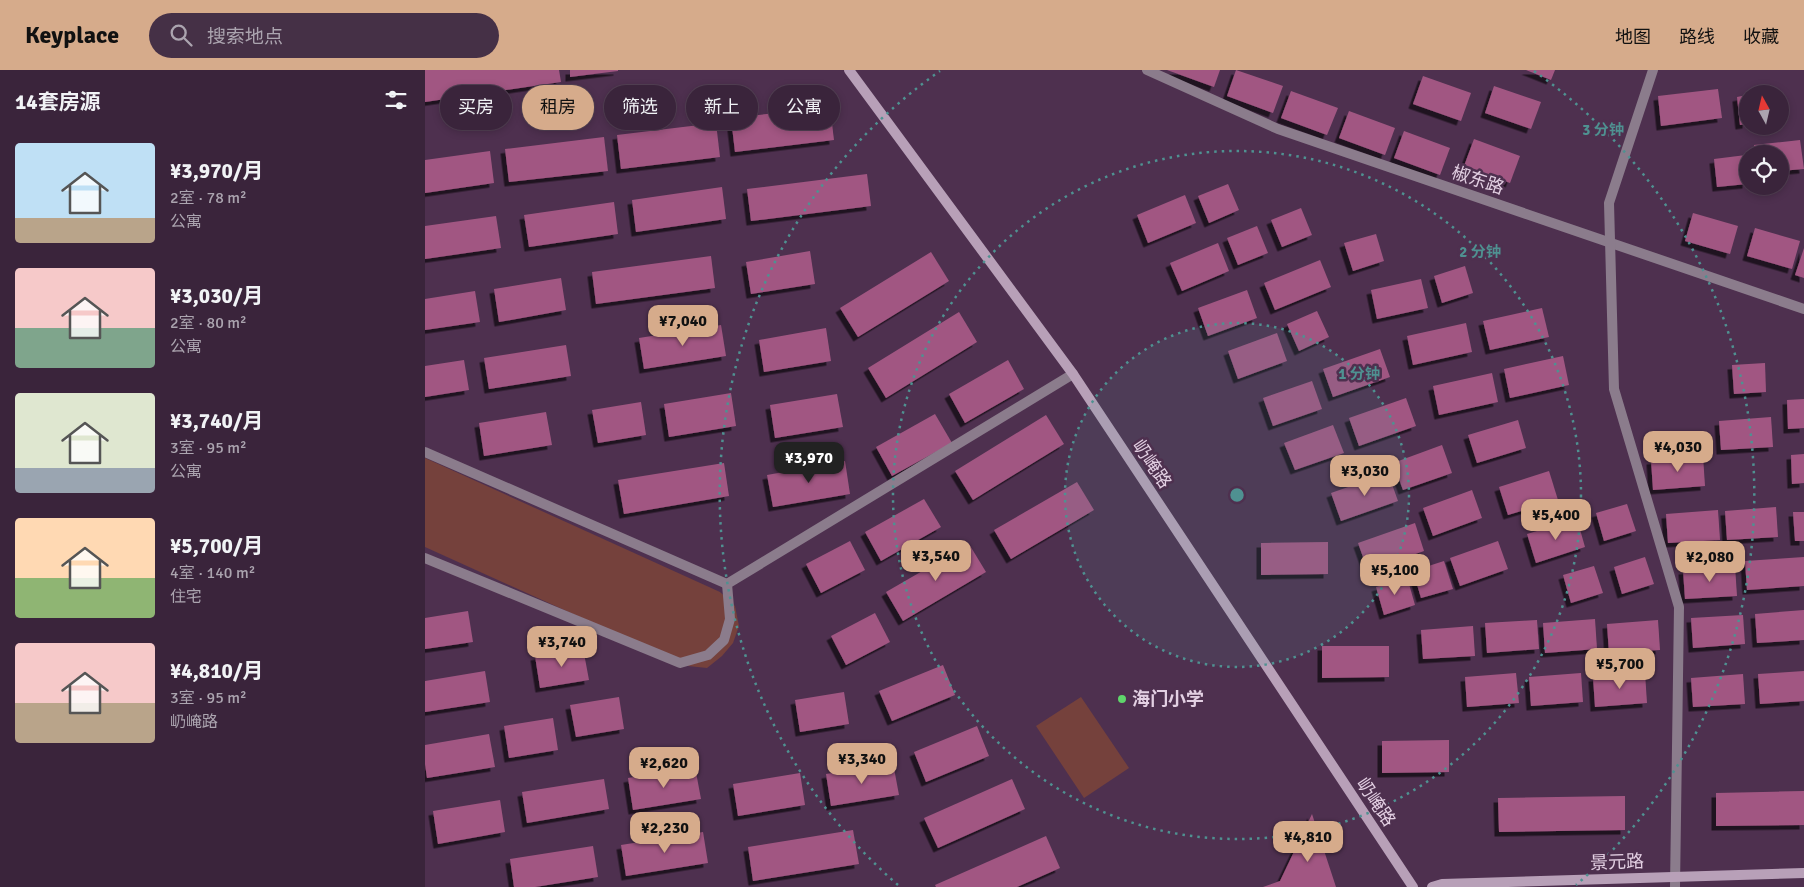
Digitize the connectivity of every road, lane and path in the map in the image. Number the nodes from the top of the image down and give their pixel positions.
1 (849, 70) edge
2 (1147, 70) edge
3 (1653, 70) edge
4 (1611, 243) junction
5 (1804, 309) edge
6 (1073, 374) junction
7 (425, 452) edge
8 (425, 558) edge
9 (727, 584) junction
10 (1804, 873) edge
11 (1675, 882) edge
12 (1413, 887) edge
13 (1432, 887) edge

1 - 6 street, 屷崦路
2 - 4 street, 椒东路
3 - 4 street
4 - 5 street, 椒东路
4 - 11 street
6 - 9 street
6 - 12 street, 屷崦路
7 - 9 street
8 - 9 street
10 - 11 street, 景元路
11 - 13 street, 景元路

